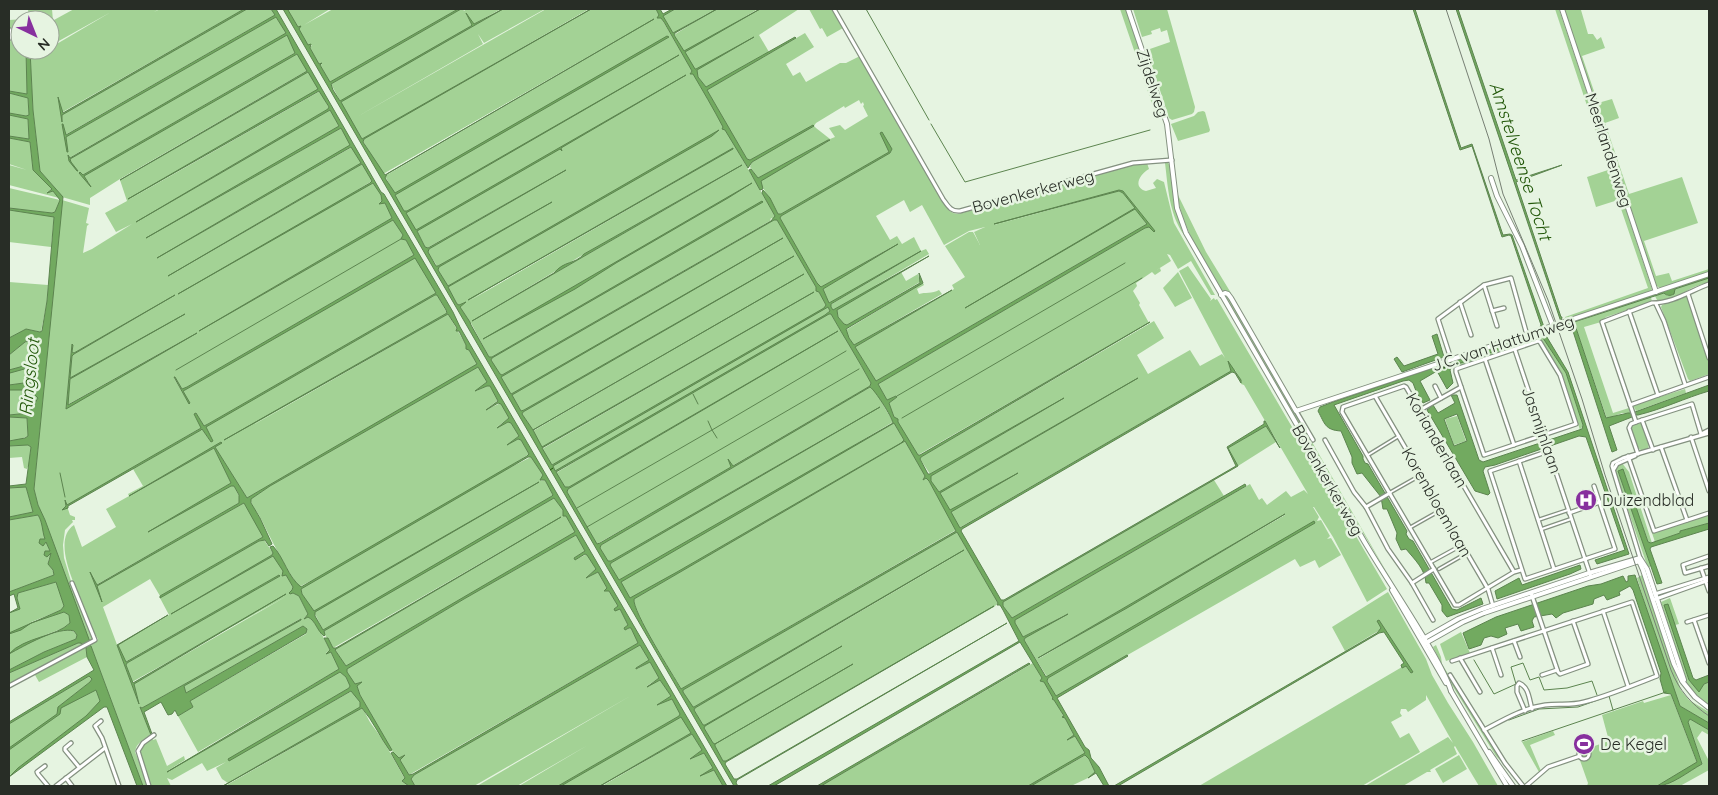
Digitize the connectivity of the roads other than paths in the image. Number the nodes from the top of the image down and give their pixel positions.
1 (834, 9) edge
2 (1128, 9) edge
3 (1562, 9) edge
4 (9, 30) edge
5 (9, 38) edge
6 (1172, 160) junction
7 (1491, 178) dead end
8 (1709, 274) edge
9 (1709, 284) edge
10 (1484, 285) junction
11 (1656, 292) junction
12 (1688, 294) junction
13 (1219, 295) junction
14 (1460, 302) junction
15 (1656, 303) junction
16 (1504, 308) dead end
17 (1629, 311) junction
18 (1492, 312) junction
19 (1497, 326) dead end
20 (1553, 326) junction
21 (1527, 334) junction
22 (1471, 335) dead end
23 (1515, 350) junction
24 (1709, 358) edge
25 (1451, 359) junction
26 (1485, 359) junction
27 (1709, 377) edge
28 (1685, 384) junction
29 (1434, 386) dead end
30 (1461, 387) junction
31 (1658, 395) junction
32 (1375, 396) junction
33 (1441, 398) junction
34 (1630, 405) junction
35 (1420, 410) junction
36 (1296, 411) junction
37 (1642, 420) junction
38 (1636, 422) junction
39 (1709, 431) edge
40 (1702, 434) junction
41 (1399, 436) junction
42 (1544, 437) junction
43 (1691, 437) junction
44 (1313, 440) dead end
45 (1325, 440) dead end
46 (1514, 445) junction
47 (1662, 447) junction
48 (1549, 450) junction
49 (1653, 450) junction
50 (1638, 454) junction
51 (1368, 455) junction
52 (1628, 458) junction
53 (1519, 461) junction
54 (1421, 475) junction
55 (1594, 486) dead end
56 (1709, 491) edge
57 (1388, 494) junction
58 (1600, 502) junction
59 (1366, 507) junction
60 (1442, 510) junction
61 (1569, 511) junction
62 (1709, 513) edge
63 (1571, 519) junction
64 (1538, 520) junction
65 (1687, 520) junction
66 (1410, 528) junction
67 (1541, 529) junction
68 (1462, 544) junction
69 (1467, 553) junction
70 (1709, 556) edge
71 (1585, 559) junction
72 (1640, 559) junction
73 (1430, 563) junction
74 (1709, 566) edge
75 (1701, 568) junction
76 (1439, 569) dead end
77 (1554, 569) junction
78 (1432, 570) junction
79 (1521, 570) junction
80 (1514, 572) junction
81 (1590, 575) junction
82 (1707, 579) edge
83 (72, 583) dead end
84 (1412, 583) junction
85 (1488, 589) junction
86 (1709, 591) edge
87 (1532, 595) junction
88 (1654, 597) junction
89 (1494, 607) junction
90 (1603, 611) junction
91 (1709, 615) edge
92 (1433, 620) dead end
93 (1694, 620) junction
94 (1573, 621) junction
95 (1687, 622) dead end
96 (1543, 631) junction
97 (1424, 641) junction
98 (1514, 641) junction
99 (1492, 648) junction
100 (1520, 657) dead end
101 (1460, 658) junction
102 (1452, 661) dead end
103 (1709, 663) edge
104 (1557, 670) junction
105 (1450, 674) dead end
106 (1501, 675) dead end
107 (1542, 676) dead end
108 (9, 686) edge
109 (1628, 686) junction
110 (1480, 692) dead end
111 (1709, 708) edge
112 (1532, 709) junction
113 (1525, 711) junction
114 (101, 722) dead end
115 (1484, 730) junction
116 (154, 736) dead end
117 (72, 743) dead end
118 (105, 748) junction
119 (1486, 749) junction
120 (1580, 756) dead end
121 (45, 766) dead end
122 (79, 767) junction
123 (66, 778) junction
124 (48, 786) edge
125 (56, 786) edge
126 (72, 786) edge
127 (118, 786) edge
128 (149, 786) edge
129 (1507, 786) edge
130 (1513, 786) edge
131 (1526, 786) edge

1 - 6 street, Bovenkerkerweg
2 - 6 street, Zijdelweg
3 - 11 street, Meerlandenweg
4 - 5 street
6 - 13 street, Bovenkerkerweg
7 - 20 street
8 - 11 street, J.C. van Hattumweg
9 - 12 street
10 - 14 street
10 - 18 street
10 - 21 street
11 - 20 street, J.C. van Hattumweg
12 - 15 street
12 - 24 street
13 - 36 street, Bovenkerkerweg
13 - 97 street, Bovenkerkerweg
14 - 22 street
14 - 25 street
15 - 17 street
15 - 28 street
16 - 18 street
17 - 31 street
17 - 34 street
18 - 19 street
20 - 21 street, J.C. van Hattumweg
21 - 25 street, J.C. van Hattumweg
23 - 26 street
23 - 42 street, Jasmijnlaan
23 - 42 street
25 - 36 street, J.C. van Hattumweg
26 - 30 street
26 - 46 street
27 - 28 street
28 - 31 street
29 - 33 street
30 - 33 street
30 - 46 street
31 - 34 street
32 - 35 street, Korianderlaan
32 - 41 street, Korenbloemlaan
32 - 51 street, Korianderlaan
33 - 35 street
34 - 38 street
35 - 80 street, Korianderlaan
36 - 44 street, Bovenkerkerweg
37 - 38 street
37 - 40 street
37 - 49 street
38 - 50 street
39 - 40 street
40 - 43 street
41 - 51 street, Korianderlaan
41 - 54 street, Korenbloemlaan
42 - 46 street
42 - 48 street, Jasmijnlaan
43 - 47 street
43 - 56 street
45 - 59 street
47 - 49 street
47 - 65 street
48 - 53 street
48 - 61 street, Jasmijnlaan
49 - 50 street
50 - 52 street
51 - 57 street, Korianderlaan
52 - 65 street
52 - 72 street
53 - 64 street
53 - 79 street
54 - 57 street, Korianderlaan
54 - 60 street, Korenbloemlaan
55 - 58 street
57 - 59 street
57 - 66 street, Korianderlaan
58 - 61 street
58 - 71 street
59 - 84 street
60 - 66 street, Korianderlaan
60 - 68 street, Korenbloemlaan
61 - 63 street, Jasmijnlaan
61 - 64 street
62 - 65 street
63 - 67 street
63 - 71 street, Jasmijnlaan
64 - 67 street
66 - 73 street, Korianderlaan
67 - 77 street
68 - 69 street, Korenbloemlaan
68 - 73 street
69 - 76 street
69 - 85 street, Korenbloemlaan
70 - 75 street
71 - 77 street
71 - 81 street, Jasmijnlaan
72 - 81 street
72 - 88 street
73 - 78 street, Korianderlaan
74 - 75 street
75 - 82 street
77 - 79 street
78 - 84 street
78 - 85 street, Korianderlaan
79 - 80 street, Korianderlaan
80 - 85 street, Korianderlaan
81 - 87 street
82 - 86 street
82 - 88 street
83 - 108 street
84 - 92 street
85 - 89 street, Korenbloemlaan
87 - 89 street
87 - 96 street
88 - 111 street
89 - 97 street
90 - 94 street
90 - 109 street
90 - 109 street
91 - 93 street
93 - 95 street
93 - 103 street
94 - 96 street
94 - 104 street
96 - 98 street
96 - 104 street
97 - 119 street, Bovenkerkerweg
98 - 99 street
98 - 100 street
99 - 101 street
99 - 106 street
101 - 102 street
101 - 110 street
104 - 107 street
105 - 115 street
109 - 112 street
112 - 113 street
112 - 113 street
113 - 115 street
114 - 118 street
115 - 131 street
116 - 128 street
117 - 122 street
118 - 122 street
118 - 127 street
119 - 129 street, Bovenkerkerweg
119 - 130 street, Bovenkerkerweg
120 - 131 street
121 - 124 street
122 - 123 street
123 - 125 street
123 - 126 street

